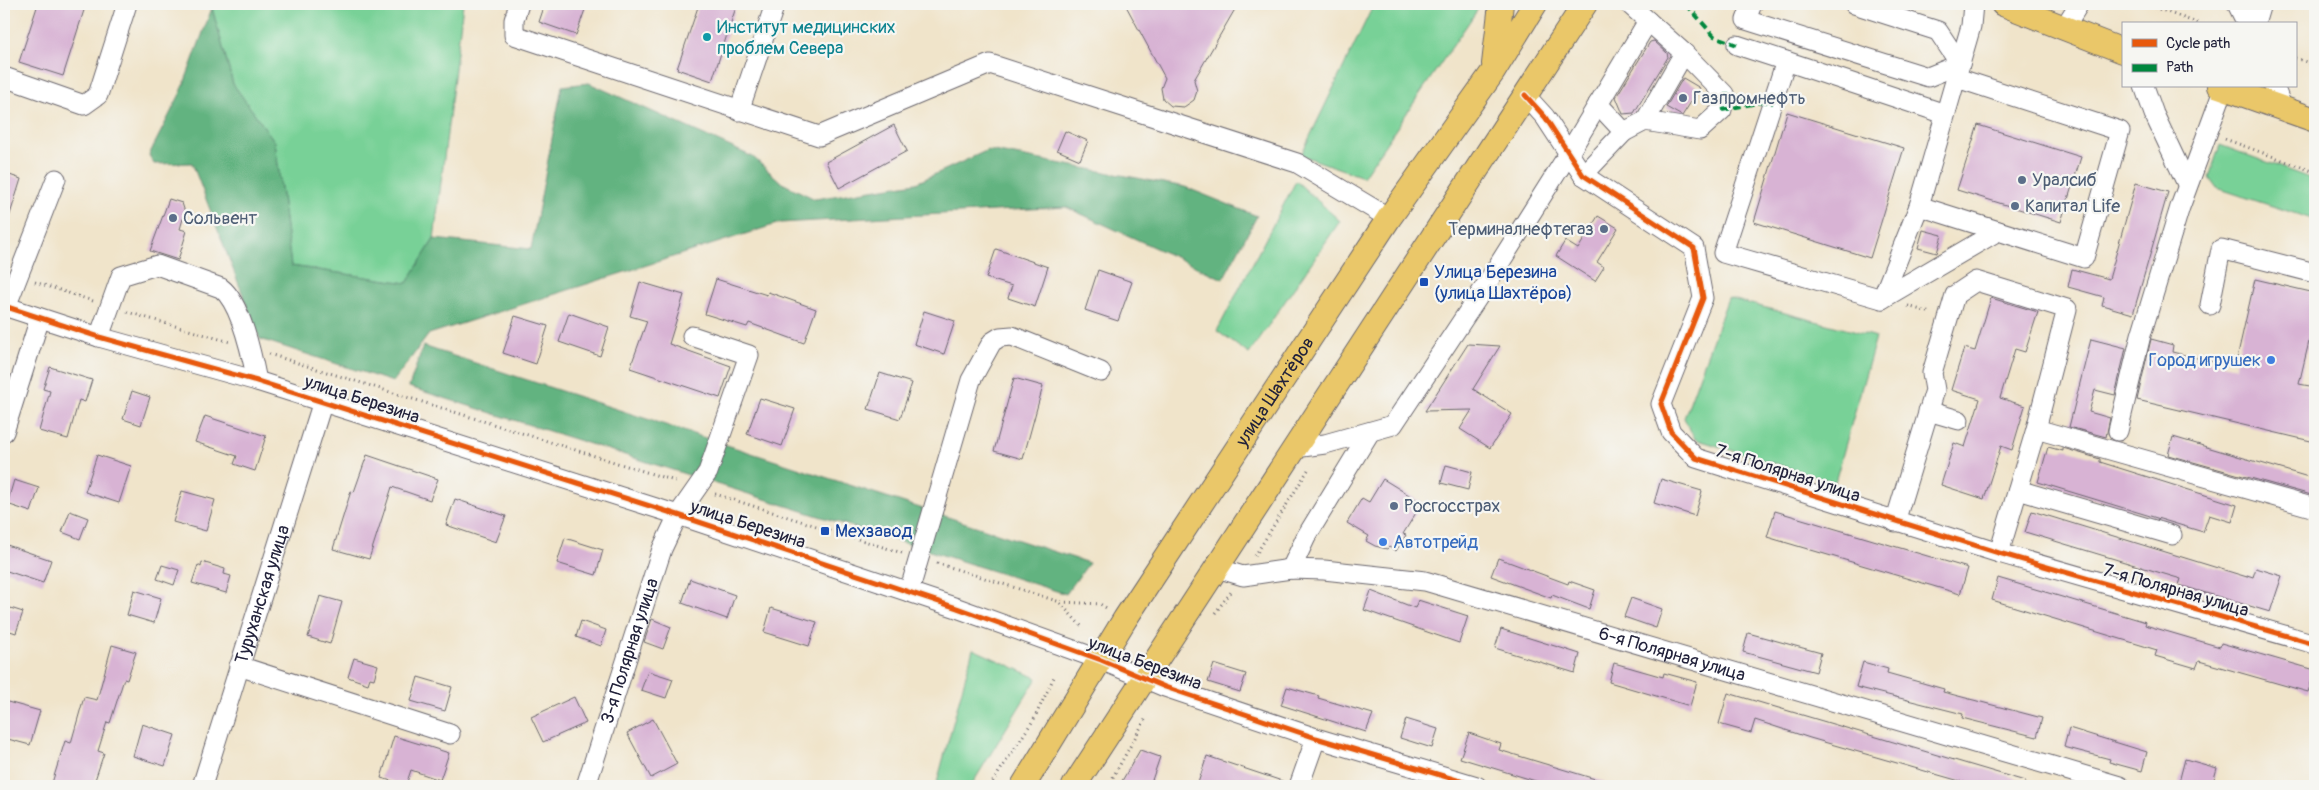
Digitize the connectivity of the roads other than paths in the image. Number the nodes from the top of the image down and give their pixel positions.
1 (126, 4) edge
2 (519, 4) edge
3 (775, 4) edge
4 (1501, 4) edge
5 (1535, 4) edge
6 (1585, 4) edge
7 (1630, 4) edge
8 (1752, 4) edge
9 (1854, 4) edge
10 (1973, 4) edge
11 (2003, 4) edge
12 (2079, 4) edge
13 (2237, 4) edge
14 (2261, 4) edge
15 (1648, 21) junction
16 (2246, 22) edge
17 (2256, 22) edge
18 (2064, 28) junction
19 (1737, 45) dead end
20 (2122, 51) edge
21 (1684, 53) junction
22 (1786, 61) junction
23 (1959, 71) junction
24 (1493, 72) junction
25 (4, 77) edge
26 (2145, 88) edge
27 (2222, 88) edge
28 (2225, 88) edge
29 (2275, 88) edge
30 (1525, 96) junction
31 (1598, 104) junction
32 (2283, 110) junction
33 (739, 111) junction
34 (1946, 114) junction
35 (2315, 120) edge
36 (1645, 121) junction
37 (1624, 132) junction
38 (1569, 154) junction
39 (1583, 175) junction
40 (56, 179) dead end
41 (2187, 184) junction
42 (1919, 206) junction
43 (1389, 218) junction
44 (1998, 231) junction
45 (1694, 248) junction
46 (1723, 253) junction
47 (2315, 273) edge
48 (1882, 299) junction
49 (2210, 304) dead end
50 (5, 306) edge
51 (40, 318) junction
52 (692, 336) dead end
53 (99, 337) junction
54 (1101, 372) dead end
55 (257, 381) junction
56 (323, 401) junction
57 (1928, 410) junction
58 (1959, 420) dead end
59 (2036, 430) junction
60 (2118, 431) dead end
61 (4, 432) edge
62 (1370, 432) junction
63 (1295, 448) junction
64 (2018, 490) junction
65 (2315, 508) edge
66 (678, 515) junction
67 (1896, 522) junction
68 (2172, 535) dead end
69 (1999, 553) junction
70 (1217, 568) junction
71 (1291, 569) junction
72 (910, 592) junction
73 (2315, 644) edge
74 (1101, 660) junction
75 (239, 666) junction
76 (1144, 679) junction
77 (450, 734) dead end
78 (1316, 738) junction
79 (202, 786) edge
80 (586, 786) edge
81 (1023, 786) edge
82 (1074, 786) edge
83 (1299, 786) edge
84 (1477, 786) edge
85 (2120, 786) edge

1 - 25 street
2 - 33 street
3 - 33 street
4 - 24 main road
5 - 24 main road, улица Шахтёров
6 - 30 main road
7 - 15 street
8 - 23 street
9 - 23 street
10 - 23 street
11 - 18 main road
12 - 18 street
13 - 16 street
14 - 17 street
15 - 21 street
15 - 31 street
18 - 20 main road
19 - 22 street
21 - 36 street
21 - 36 street
22 - 34 street
22 - 46 street
23 - 34 street
23 - 44 street
24 - 43 main road, улица Шахтёров
26 - 41 street
27 - 41 street
28 - 32 main road
29 - 32 street
30 - 38 street
30 - 63 main road
31 - 37 street
31 - 38 street
32 - 35 main road
33 - 43 street
34 - 42 street
36 - 37 street
37 - 39 street
38 - 39 street
38 - 62 street
39 - 45 street
40 - 50 street
41 - 60 street
42 - 44 street
42 - 48 street
43 - 74 main road, улица Шахтёров
44 - 48 street
45 - 46 street
45 - 67 street, 7-я Полярная улица
46 - 48 street
47 - 49 street
50 - 51 street, улица Березина
51 - 53 street, улица Березина
51 - 61 street
52 - 66 street, 3-я Полярная улица
53 - 55 street, улица Березина
53 - 55 street
54 - 72 street
55 - 56 street, улица Березина
56 - 66 street, улица Березина
56 - 75 street, Туруханская улица
57 - 58 street
57 - 59 street
57 - 67 street
59 - 64 street
59 - 65 street
62 - 63 street
62 - 71 street
63 - 70 main road
64 - 68 street
64 - 69 street
66 - 72 street, улица Березина
66 - 80 street, 3-я Полярная улица
67 - 69 street, 7-я Полярная улица
69 - 73 street, 7-я Полярная улица
70 - 71 street, 6-я Полярная улица
70 - 76 main road
71 - 85 street, 6-я Полярная улица
72 - 74 street, улица Березина
74 - 76 street, улица Березина
74 - 81 main road, улица Шахтёров
75 - 77 street
75 - 79 street, Туруханская улица
76 - 78 street, улица Березина
76 - 82 main road
78 - 83 street
78 - 84 street, улица Березина

